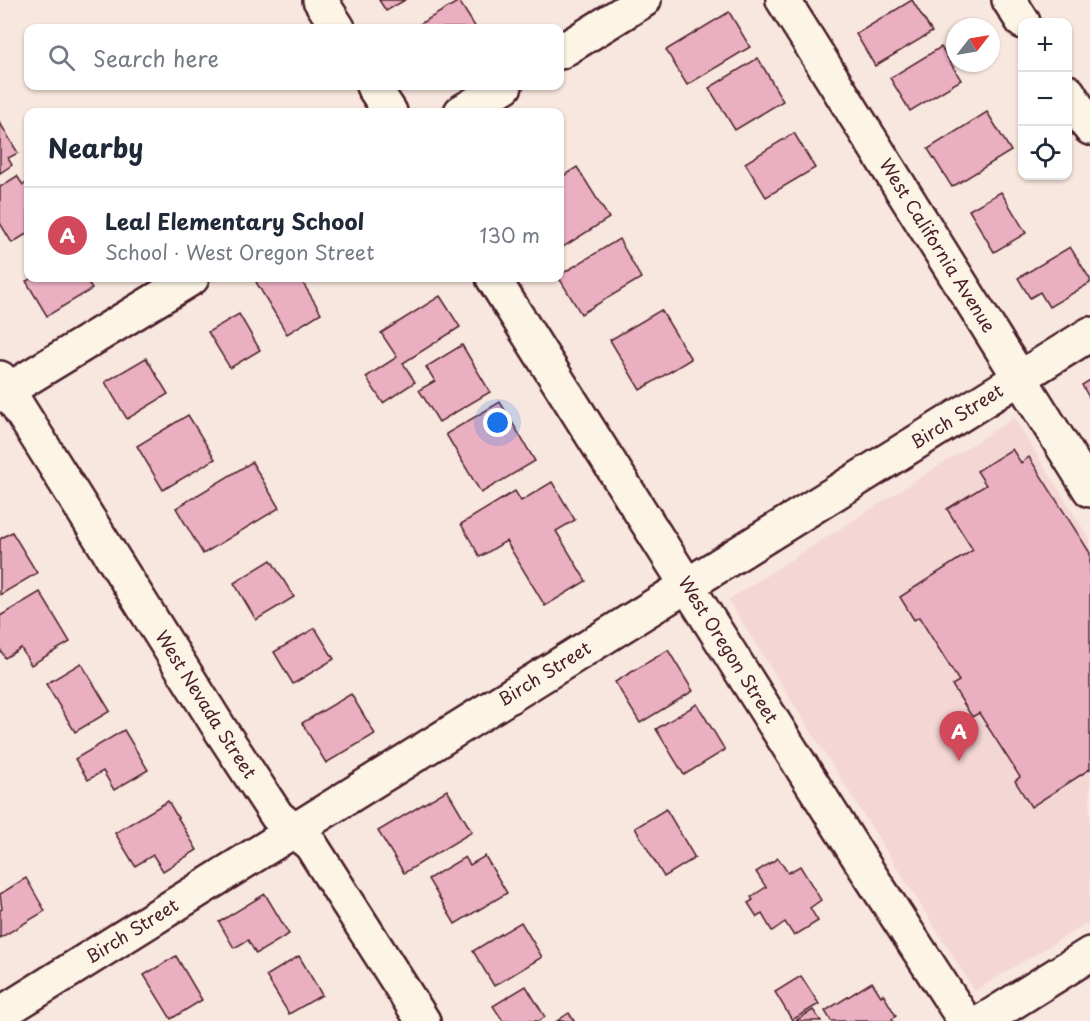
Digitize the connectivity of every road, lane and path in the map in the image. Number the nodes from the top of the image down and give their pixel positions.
1 (320, 0) edge
2 (644, 0) edge
3 (783, 0) edge
4 (1009, 0) edge
5 (1020, 18) edge
6 (335, 24) edge
7 (564, 50) edge
8 (376, 90) edge
9 (498, 90) edge
10 (1072, 99) edge
11 (387, 108) edge
12 (468, 108) edge
13 (1090, 128) edge
14 (185, 282) edge
15 (496, 282) edge
16 (1090, 334) edge
17 (1020, 379) junction
18 (3, 388) edge
19 (1090, 490) edge
20 (688, 585) junction
21 (294, 831) junction
22 (1090, 954) edge
23 (0, 1014) edge
24 (423, 1021) edge
25 (965, 1021) edge
26 (983, 1021) edge

1 - 6 street
2 - 7 street
3 - 17 street, West California Avenue
4 - 5 street
8 - 11 street
9 - 12 street
10 - 13 street
14 - 18 street
15 - 20 street, West Oregon Street
16 - 17 street, Birch Street
17 - 19 street, West California Avenue
17 - 20 street, Birch Street
18 - 21 street, West Nevada Street
20 - 21 street, Birch Street
20 - 25 street, West Oregon Street
21 - 23 street, Birch Street
21 - 24 street, West Nevada Street
22 - 26 street

